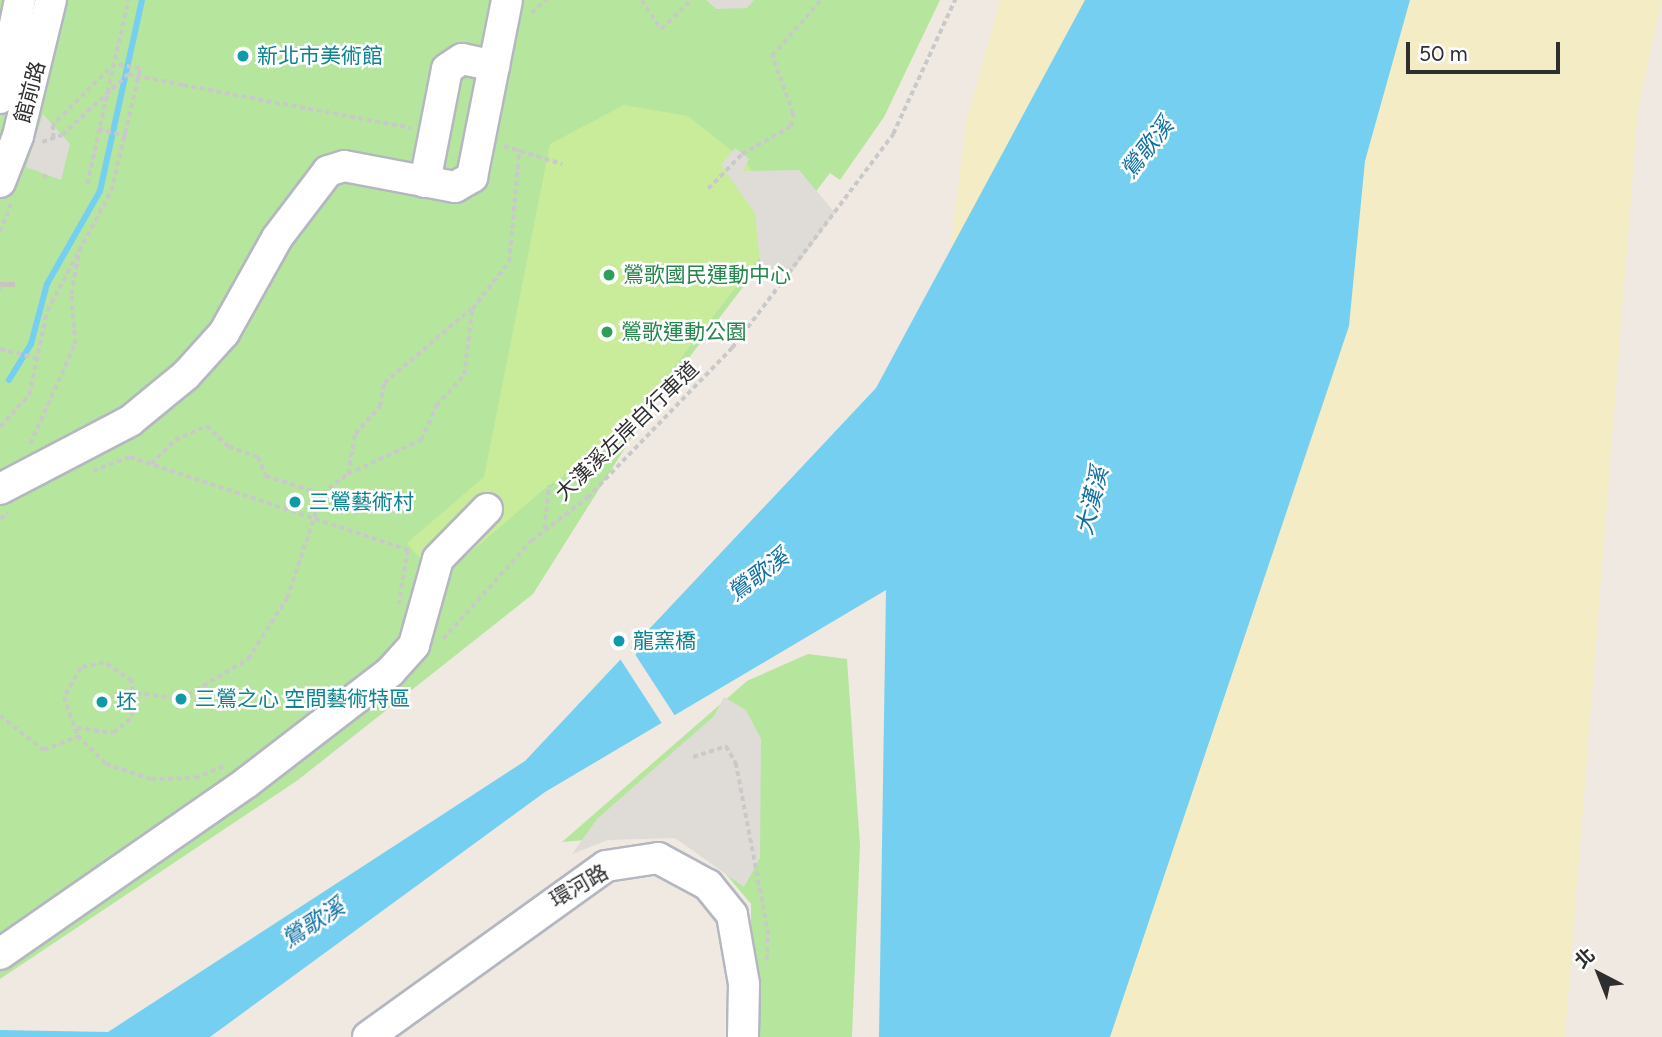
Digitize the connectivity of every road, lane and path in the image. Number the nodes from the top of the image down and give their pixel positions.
1 (20, 0) edge
2 (51, 0) edge
3 (128, 0) edge
4 (507, 0) edge
5 (642, 0) edge
6 (691, 0) edge
7 (821, 0) edge
8 (955, 0) edge
9 (115, 65) junction
10 (494, 66) junction
11 (0, 98) edge
12 (98, 129) junction
13 (435, 133) junction
14 (127, 136) junction
15 (36, 142) dead end
16 (54, 142) junction
17 (479, 142) junction
18 (519, 149) junction
19 (562, 164) dead end
20 (425, 181) junction
21 (0, 182) edge
22 (86, 184) dead end
23 (708, 189) dead end
24 (81, 240) junction
25 (472, 309) junction
26 (2, 350) edge
27 (37, 358) junction
28 (42, 426) dead end
29 (0, 427) edge
30 (151, 464) junction
31 (348, 474) junction
32 (80, 475) dead end
33 (549, 485) dead end
34 (322, 494) junction
35 (11, 497) edge
36 (487, 509) dead end
37 (310, 517) junction
38 (0, 519) edge
39 (400, 613) dead end
40 (136, 693) junction
41 (0, 716) edge
42 (77, 728) junction
43 (78, 736) junction
44 (693, 757) dead end
45 (229, 764) dead end
46 (0, 954) edge
47 (767, 970) dead end
48 (368, 1037) edge
49 (743, 1037) edge

1 - 11 street, 館前路
2 - 21 street, 館前路
3 - 9 path
4 - 10 street
5 - 6 path
7 - 23 path
8 - 33 path, 大漢溪左岸自行車道
9 - 12 path
9 - 14 path
9 - 16 path
10 - 13 street
10 - 17 street
12 - 14 path
12 - 22 path
13 - 16 path, bridge
13 - 20 street
14 - 24 path
15 - 16 path
17 - 18 path
17 - 20 street
18 - 19 path
18 - 25 path
20 - 35 street
24 - 27 path
24 - 28 path
25 - 31 path
25 - 31 path
26 - 27 path
27 - 29 path
30 - 32 path
30 - 34 path
30 - 37 path
31 - 34 path
34 - 37 path
35 - 38 path
36 - 46 street
37 - 39 path
37 - 40 path
40 - 42 path
40 - 42 path
41 - 43 path
42 - 43 path
43 - 45 path
44 - 47 path
48 - 49 street, 環河路

